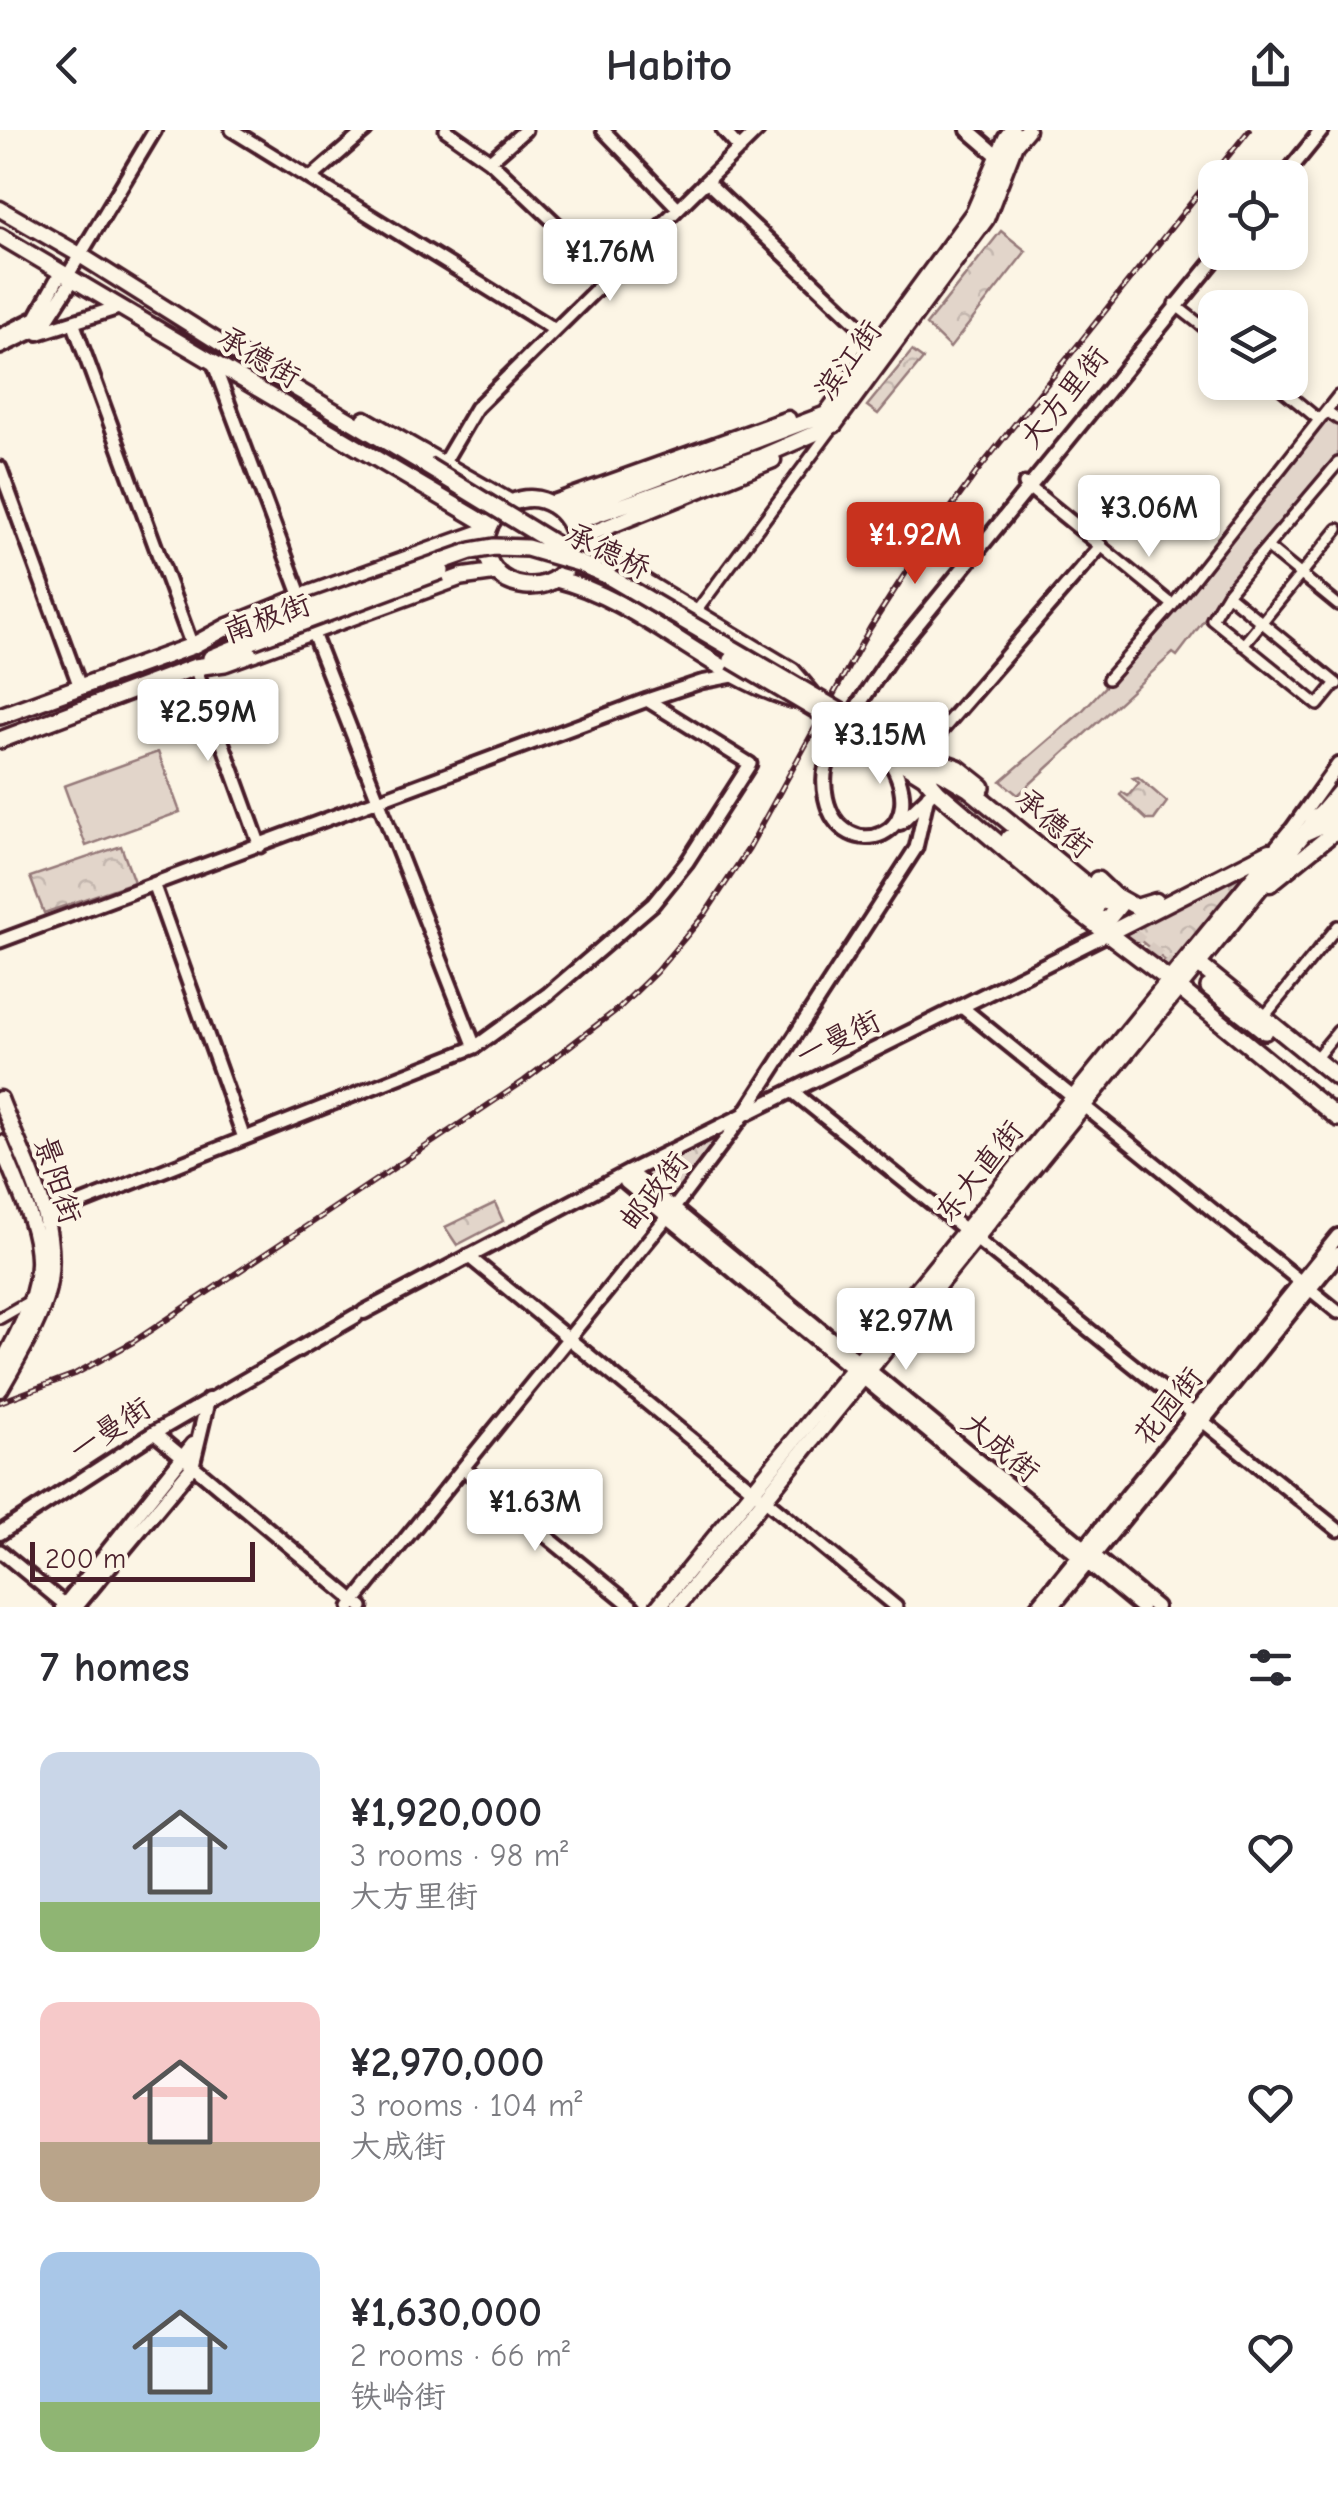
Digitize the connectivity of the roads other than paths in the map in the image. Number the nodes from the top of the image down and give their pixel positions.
1 (155, 130) edge
2 (232, 130) edge
3 (366, 130) edge
4 (446, 130) edge
5 (525, 130) edge
6 (603, 130) edge
7 (723, 130) edge
8 (758, 130) edge
9 (968, 130) edge
10 (1012, 130) edge
11 (1027, 130) edge
12 (1314, 130) edge
13 (1322, 130) edge
14 (740, 148) junction
15 (1003, 160) junction
16 (1292, 160) edge
17 (1295, 160) edge
18 (490, 161) junction
19 (312, 177) junction
20 (706, 181) junction
21 (678, 208) junction
22 (0, 210) edge
23 (0, 236) edge
24 (80, 254) junction
25 (1203, 270) edge
26 (610, 274) junction
27 (67, 275) junction
28 (147, 298) junction
29 (1175, 305) junction
30 (120, 308) junction
31 (74, 322) junction
32 (1198, 323) edge
33 (555, 330) junction
34 (0, 336) edge
35 (26, 337) junction
36 (878, 343) junction
37 (0, 346) edge
38 (213, 362) junction
39 (1338, 396) edge
40 (1295, 400) edge
41 (829, 418) junction
42 (1318, 419) junction
43 (1338, 419) edge
44 (1338, 463) edge
45 (435, 465) junction
46 (0, 468) edge
47 (1027, 486) junction
48 (512, 503) junction
49 (565, 520) junction
50 (489, 528) junction
51 (1336, 535) edge
52 (1101, 546) junction
53 (1267, 547) junction
54 (498, 572) junction
55 (1302, 575) junction
56 (608, 576) junction
57 (556, 579) junction
58 (1227, 594) junction
59 (300, 598) junction
60 (1338, 604) edge
61 (1173, 605) junction
62 (694, 613) junction
63 (1262, 623) junction
64 (312, 631) junction
65 (251, 635) junction
66 (1243, 645) junction
67 (192, 646) junction
68 (195, 668) junction
69 (738, 675) junction
70 (1108, 679) dead end
71 (1337, 684) edge
72 (80, 687) junction
73 (808, 698) junction
74 (647, 700) junction
75 (0, 716) edge
76 (860, 730) junction
77 (0, 740) edge
78 (883, 750) junction
79 (1338, 765) edge
80 (925, 778) junction
81 (1338, 792) edge
82 (380, 801) junction
83 (1338, 805) edge
84 (1332, 826) edge
85 (1298, 832) junction
86 (260, 846) junction
87 (1275, 848) junction
88 (154, 886) junction
89 (1250, 900) junction
90 (1103, 907) junction
91 (1338, 926) edge
92 (1110, 933) junction
93 (0, 942) edge
94 (1198, 964) junction
95 (1174, 983) junction
96 (962, 1008) junction
97 (1264, 1018) junction
98 (1338, 1031) edge
99 (474, 1046) junction
100 (1315, 1059) junction
101 (1338, 1078) edge
102 (1338, 1090) edge
103 (792, 1091) junction
104 (1077, 1104) junction
105 (1338, 1105) edge
106 (1, 1107) edge
107 (1338, 1118) edge
108 (741, 1119) junction
109 (244, 1138) junction
110 (0, 1143) edge
111 (625, 1175) junction
112 (670, 1212) junction
113 (42, 1220) junction
114 (973, 1234) junction
115 (1338, 1236) edge
116 (1338, 1254) edge
117 (468, 1256) junction
118 (1305, 1286) junction
119 (34, 1300) junction
120 (1338, 1312) edge
121 (0, 1318) edge
122 (567, 1340) junction
123 (0, 1367) edge
124 (862, 1370) junction
125 (0, 1389) edge
126 (206, 1402) junction
127 (1198, 1417) junction
128 (154, 1433) junction
129 (187, 1464) junction
130 (462, 1468) junction
131 (759, 1495) junction
132 (1338, 1530) edge
133 (0, 1532) edge
134 (0, 1552) edge
135 (1086, 1556) junction
136 (356, 1605) edge
137 (68, 1606) edge
138 (633, 1607) edge
139 (658, 1607) edge
140 (677, 1607) edge
141 (896, 1607) edge
142 (1038, 1607) edge
143 (1052, 1607) edge
144 (1141, 1607) edge
145 (1156, 1607) edge

1 - 24 street
2 - 19 street
3 - 19 street
4 - 18 street
5 - 18 street
6 - 21 street
7 - 14 street
8 - 14 street
9 - 15 main road
10 - 15 main road, 滨江街
11 - 15 main road, 滨江街
12 - 16 main road
13 - 17 main road
14 - 20 street
15 - 36 main road, 滨江街
15 - 41 main road, 滨江街
18 - 26 street
19 - 33 street
20 - 21 street
20 - 36 street
21 - 26 street
22 - 24 main road
23 - 27 main road, 承德街
24 - 27 street
24 - 28 main road
25 - 29 main road, 大方里街
26 - 33 street
27 - 30 main road, 承德街
27 - 34 main road
27 - 35 main road
28 - 45 main road
28 - 45 main road
29 - 32 street
29 - 47 main road, 大方里街
30 - 31 main road
30 - 38 main road, 承德街
31 - 35 main road
31 - 67 street
33 - 45 street
35 - 37 main road
36 - 41 main road, 滨江街
38 - 50 main road, 承德街
38 - 59 street
39 - 42 street
40 - 42 street
41 - 49 main road
41 - 49 main road
41 - 62 street, 滨江街
42 - 43 street
42 - 61 street
44 - 53 street
45 - 48 main road
45 - 56 highway, bridge
46 - 72 street
47 - 52 street
47 - 78 main road, 大方里街
47 - 80 main road, 大方里街
48 - 49 highway
48 - 50 highway
49 - 57 highway
49 - 62 highway
50 - 54 highway
50 - 59 highway, 南极街
51 - 55 street
52 - 61 street
52 - 80 street
53 - 55 street
53 - 58 street
54 - 57 highway
54 - 64 highway, 南极街
55 - 60 street
55 - 63 street
56 - 65 highway, 承德桥, bridge
56 - 73 highway, 承德桥, bridge
57 - 69 highway
58 - 63 street
58 - 66 street
59 - 67 highway, 南极街
61 - 70 street
62 - 73 highway
63 - 66 street
63 - 71 street
64 - 68 highway, 南极街
64 - 82 street
65 - 67 highway
65 - 68 highway
65 - 73 highway, 承德桥, bridge
66 - 71 street
67 - 72 highway, 南极街
68 - 77 highway, 南极街
68 - 86 street
69 - 73 highway, bridge
69 - 74 street
72 - 75 highway, 南极街
73 - 76 highway, 承德桥, bridge
74 - 82 street
74 - 99 street
76 - 78 highway, 承德街
76 - 80 highway, 承德街
78 - 80 highway, 承德街
79 - 85 main road, 东大直街
80 - 90 highway, 承德街
80 - 90 highway
80 - 108 street, 邮政街
81 - 84 main road
82 - 86 street
82 - 99 street
83 - 84 main road
84 - 85 main road
84 - 89 main road
85 - 87 main road, 东大直街
85 - 89 main road, 东大直街
85 - 90 main road
86 - 88 street
87 - 92 main road, 一曼街
87 - 95 main road, 东大直街
88 - 93 street
88 - 109 street
89 - 94 main road, 东大直街
90 - 92 highway
91 - 97 street
92 - 95 highway
92 - 96 main road, 一曼街
94 - 95 main road, 东大直街
94 - 97 highway
95 - 104 main road, 东大直街
95 - 107 highway
96 - 103 main road, 一曼街
96 - 104 street
97 - 100 highway
98 - 100 street
99 - 109 street
100 - 101 highway
102 - 105 highway
103 - 108 main road, 一曼街
103 - 114 street
104 - 114 main road, 东大直街
104 - 118 street
106 - 113 main road, 景阳街
108 - 111 main road, 一曼街
108 - 112 street, 邮政街
109 - 113 street
110 - 113 main road, 景阳街
111 - 112 main road, 大成街
111 - 117 main road, 一曼街
112 - 122 street, 邮政街
112 - 124 main road, 大成街
113 - 119 main road, 景阳街
113 - 125 main road, 景阳街
114 - 124 main road, 东大直街
114 - 127 street
115 - 118 main road, 花园街
116 - 118 main road, 花园街
117 - 122 street
117 - 126 main road, 一曼街
118 - 120 street
118 - 127 main road, 花园街
119 - 121 street
119 - 123 main road, 景阳街
122 - 130 street, 邮政街
122 - 131 street
124 - 131 main road, 东大直街
124 - 135 main road, 大成街
126 - 128 main road, 一曼街
126 - 129 main road
127 - 132 street
127 - 135 main road, 花园街
128 - 129 street
128 - 133 main road, 一曼街
129 - 136 street
129 - 137 main road
130 - 136 street, 邮政街
130 - 138 street
131 - 139 main road, 东大直街
131 - 140 main road, 东大直街
131 - 141 street
134 - 137 street
135 - 142 main road, 花园街
135 - 143 main road, 花园街
135 - 144 main road, 大成街
135 - 145 main road, 大成街

